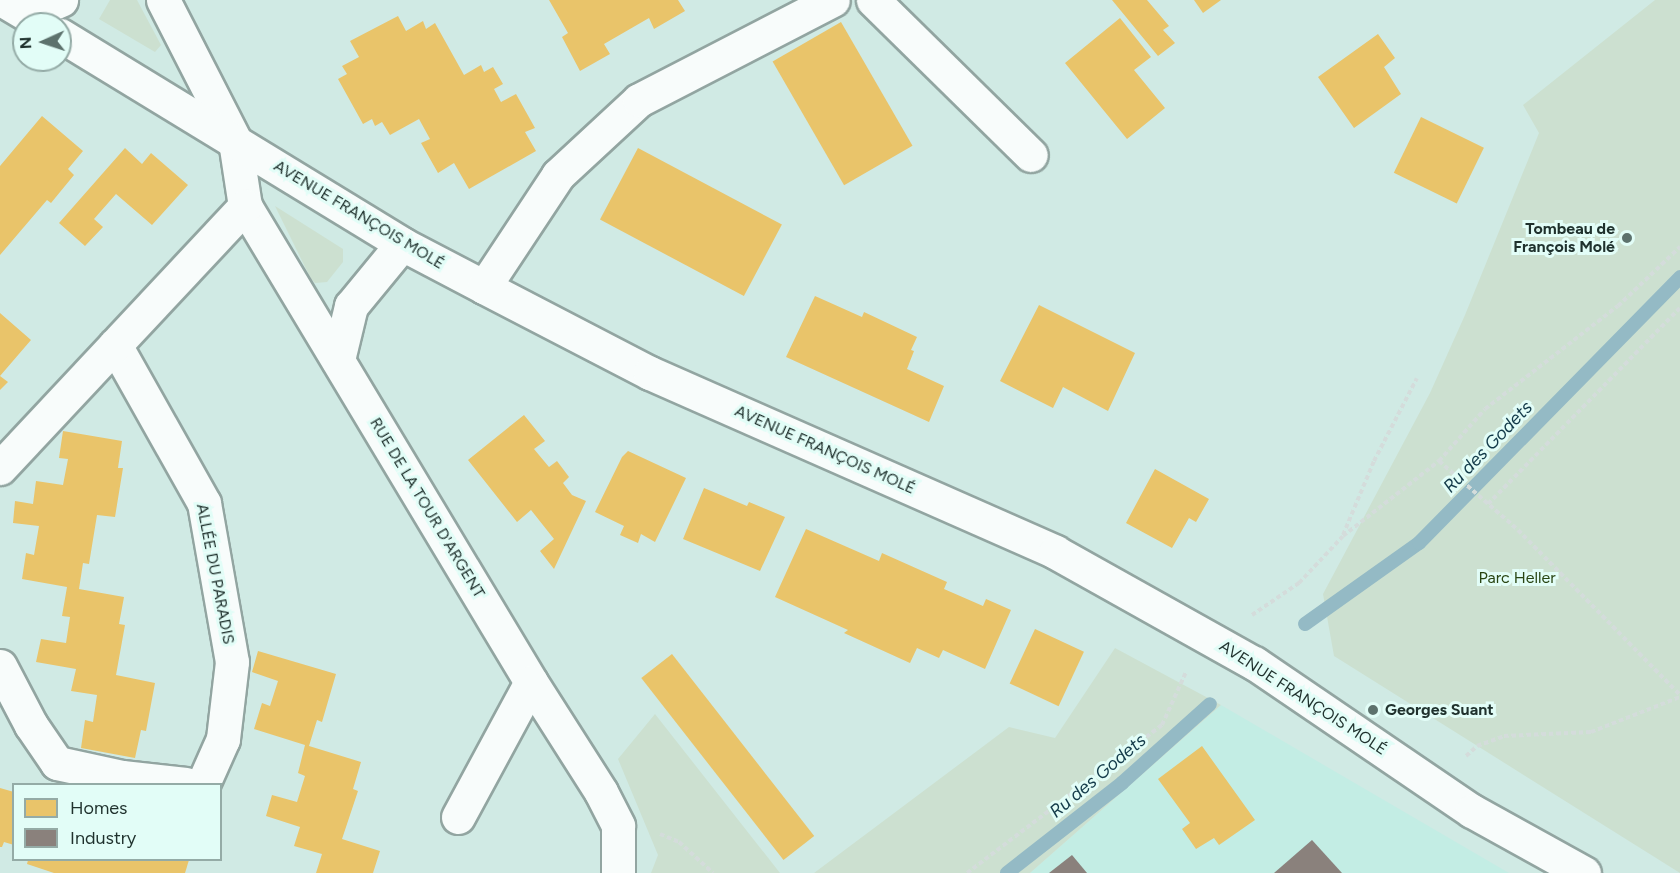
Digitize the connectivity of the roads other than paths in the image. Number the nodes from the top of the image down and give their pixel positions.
1 (61, 0) edge
2 (163, 0) edge
3 (833, 0) edge
4 (873, 0) edge
5 (28, 12) edge
6 (72, 42) edge
7 (236, 141) junction
8 (1031, 155) dead end
9 (245, 206) junction
10 (402, 244) junction
11 (484, 287) junction
12 (115, 345) junction
13 (338, 360) junction
14 (0, 468) edge
15 (0, 666) edge
16 (531, 682) junction
17 (177, 783) edge
18 (203, 783) edge
19 (458, 817) dead end
20 (1577, 872) edge
21 (618, 873) edge

1 - 5 street
2 - 7 street
3 - 11 street
4 - 8 street
6 - 7 street, AVENUE FRANÇOIS MOLÉ
7 - 9 street, RUE DE LA TOUR D'ARGENT
7 - 10 street, AVENUE FRANÇOIS MOLÉ
9 - 12 street
9 - 13 street, RUE DE LA TOUR D'ARGENT
10 - 11 street, AVENUE FRANÇOIS MOLÉ
10 - 13 street
11 - 20 street, AVENUE FRANÇOIS MOLÉ
12 - 14 street
12 - 18 street, ALLÉE DU PARADIS
13 - 16 street, RUE DE LA TOUR D'ARGENT
15 - 17 street
16 - 19 street
16 - 21 street, RUE DE LA TOUR D'ARGENT

